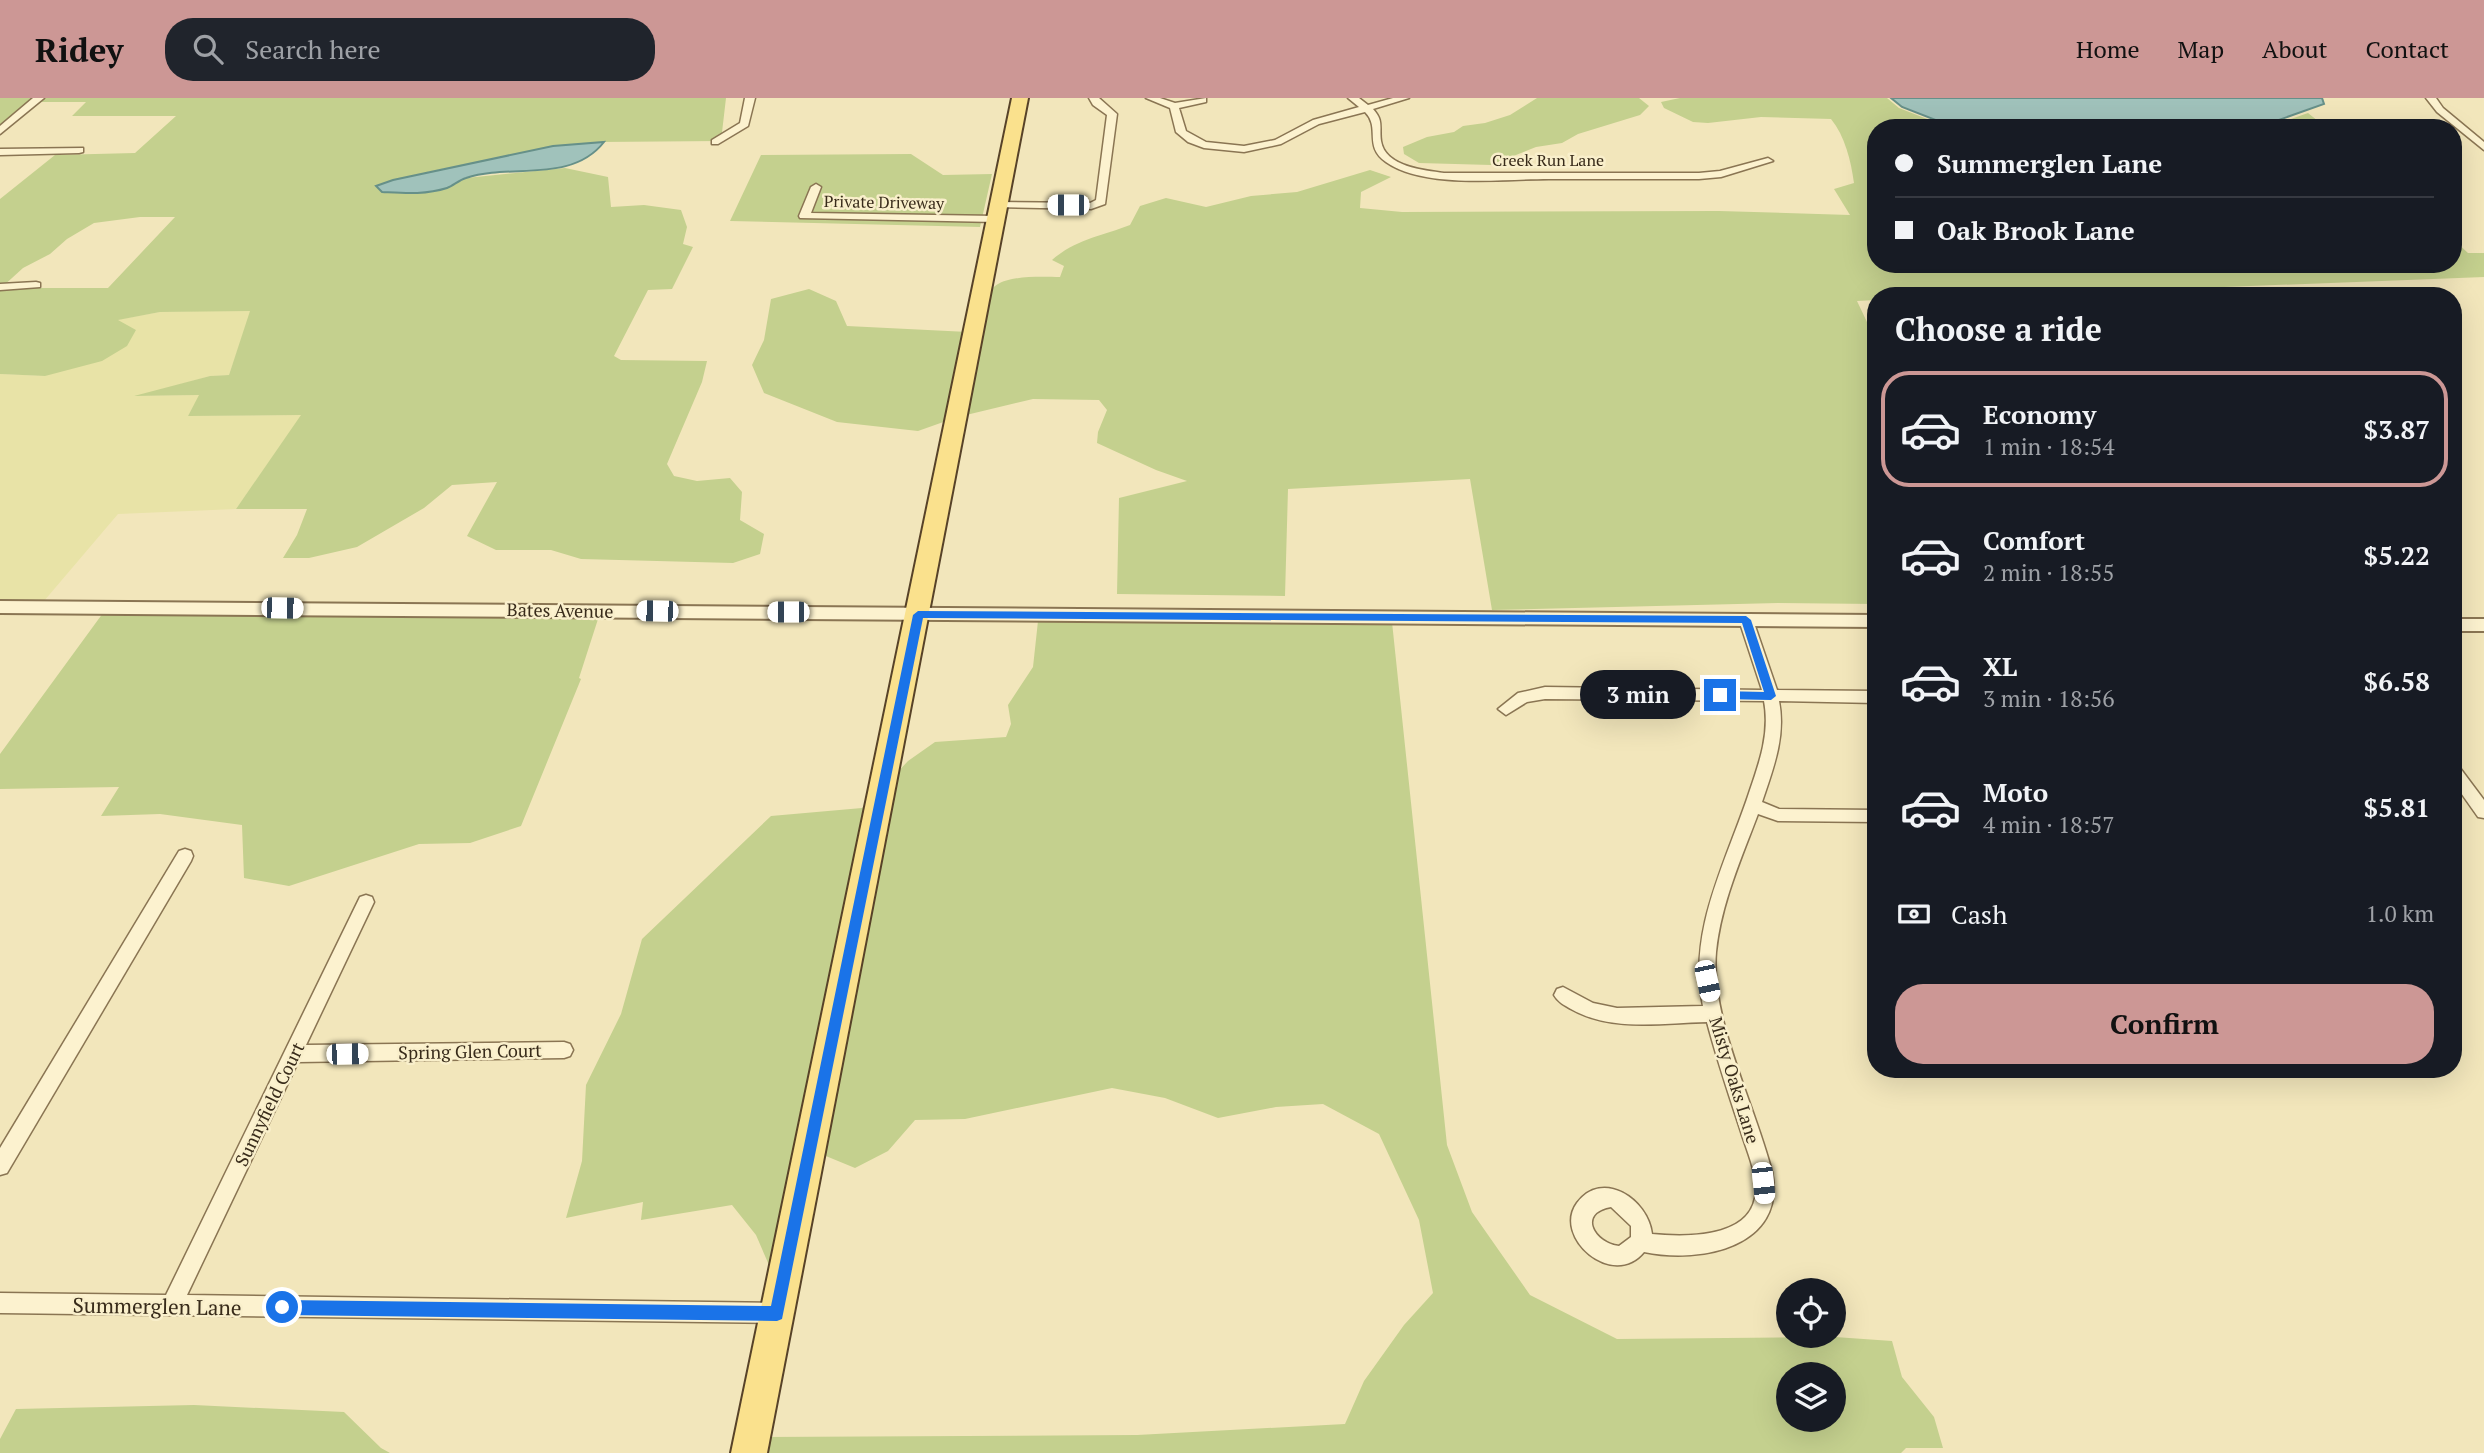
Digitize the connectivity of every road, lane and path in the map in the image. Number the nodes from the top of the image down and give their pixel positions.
1 (39, 98) edge
2 (750, 98) edge
3 (1020, 98) edge
4 (1094, 98) edge
5 (1151, 98) edge
6 (1353, 98) edge
7 (1404, 98) edge
8 (2431, 98) edge
9 (1203, 100) edge
10 (1174, 106) junction
11 (1366, 108) junction
12 (2451, 119) edge
13 (2462, 128) edge
14 (0, 131) edge
15 (715, 142) dead end
16 (2484, 147) edge
17 (79, 150) dead end
18 (0, 152) edge
19 (1768, 161) dead end
20 (816, 187) dead end
21 (997, 212) junction
22 (36, 285) dead end
23 (0, 287) edge
24 (0, 607) edge
25 (918, 615) junction
26 (1746, 620) junction
27 (1867, 621) edge
28 (2462, 625) edge
29 (2484, 625) edge
30 (1771, 696) junction
31 (1867, 697) edge
32 (1506, 709) dead end
33 (2462, 783) edge
34 (1754, 806) junction
35 (2484, 812) edge
36 (1867, 816) edge
37 (185, 856) dead end
38 (366, 902) dead end
39 (1563, 995) dead end
40 (1715, 1014) junction
41 (564, 1050) dead end
42 (293, 1055) junction
43 (0, 1166) edge
44 (1640, 1241) dead end
45 (0, 1303) edge
46 (172, 1306) junction
47 (777, 1314) junction
48 (749, 1453) edge

1 - 14 street
2 - 15 street
3 - 21 main road
4 - 21 street
5 - 10 street
6 - 11 street
7 - 11 street
8 - 12 street
9 - 10 street
10 - 11 street
11 - 19 street, Creek Run Lane
13 - 16 street
17 - 18 street
20 - 21 street, Private Driveway
21 - 25 main road
22 - 23 street
24 - 25 street, Bates Avenue
25 - 26 street, Bates Avenue
25 - 47 main road
26 - 27 street, Bates Avenue
26 - 30 street, Misty Oaks Lane
28 - 29 street
30 - 31 street
30 - 32 street
30 - 34 street, Misty Oaks Lane
33 - 35 street
34 - 36 street
34 - 40 street, Misty Oaks Lane
37 - 43 street
38 - 42 street, Sunnyfield Court
39 - 40 street
40 - 44 street, Misty Oaks Lane
41 - 42 street, Spring Glen Court
42 - 46 street, Sunnyfield Court
45 - 46 street, Summerglen Lane
46 - 47 street, Summerglen Lane
47 - 48 main road

